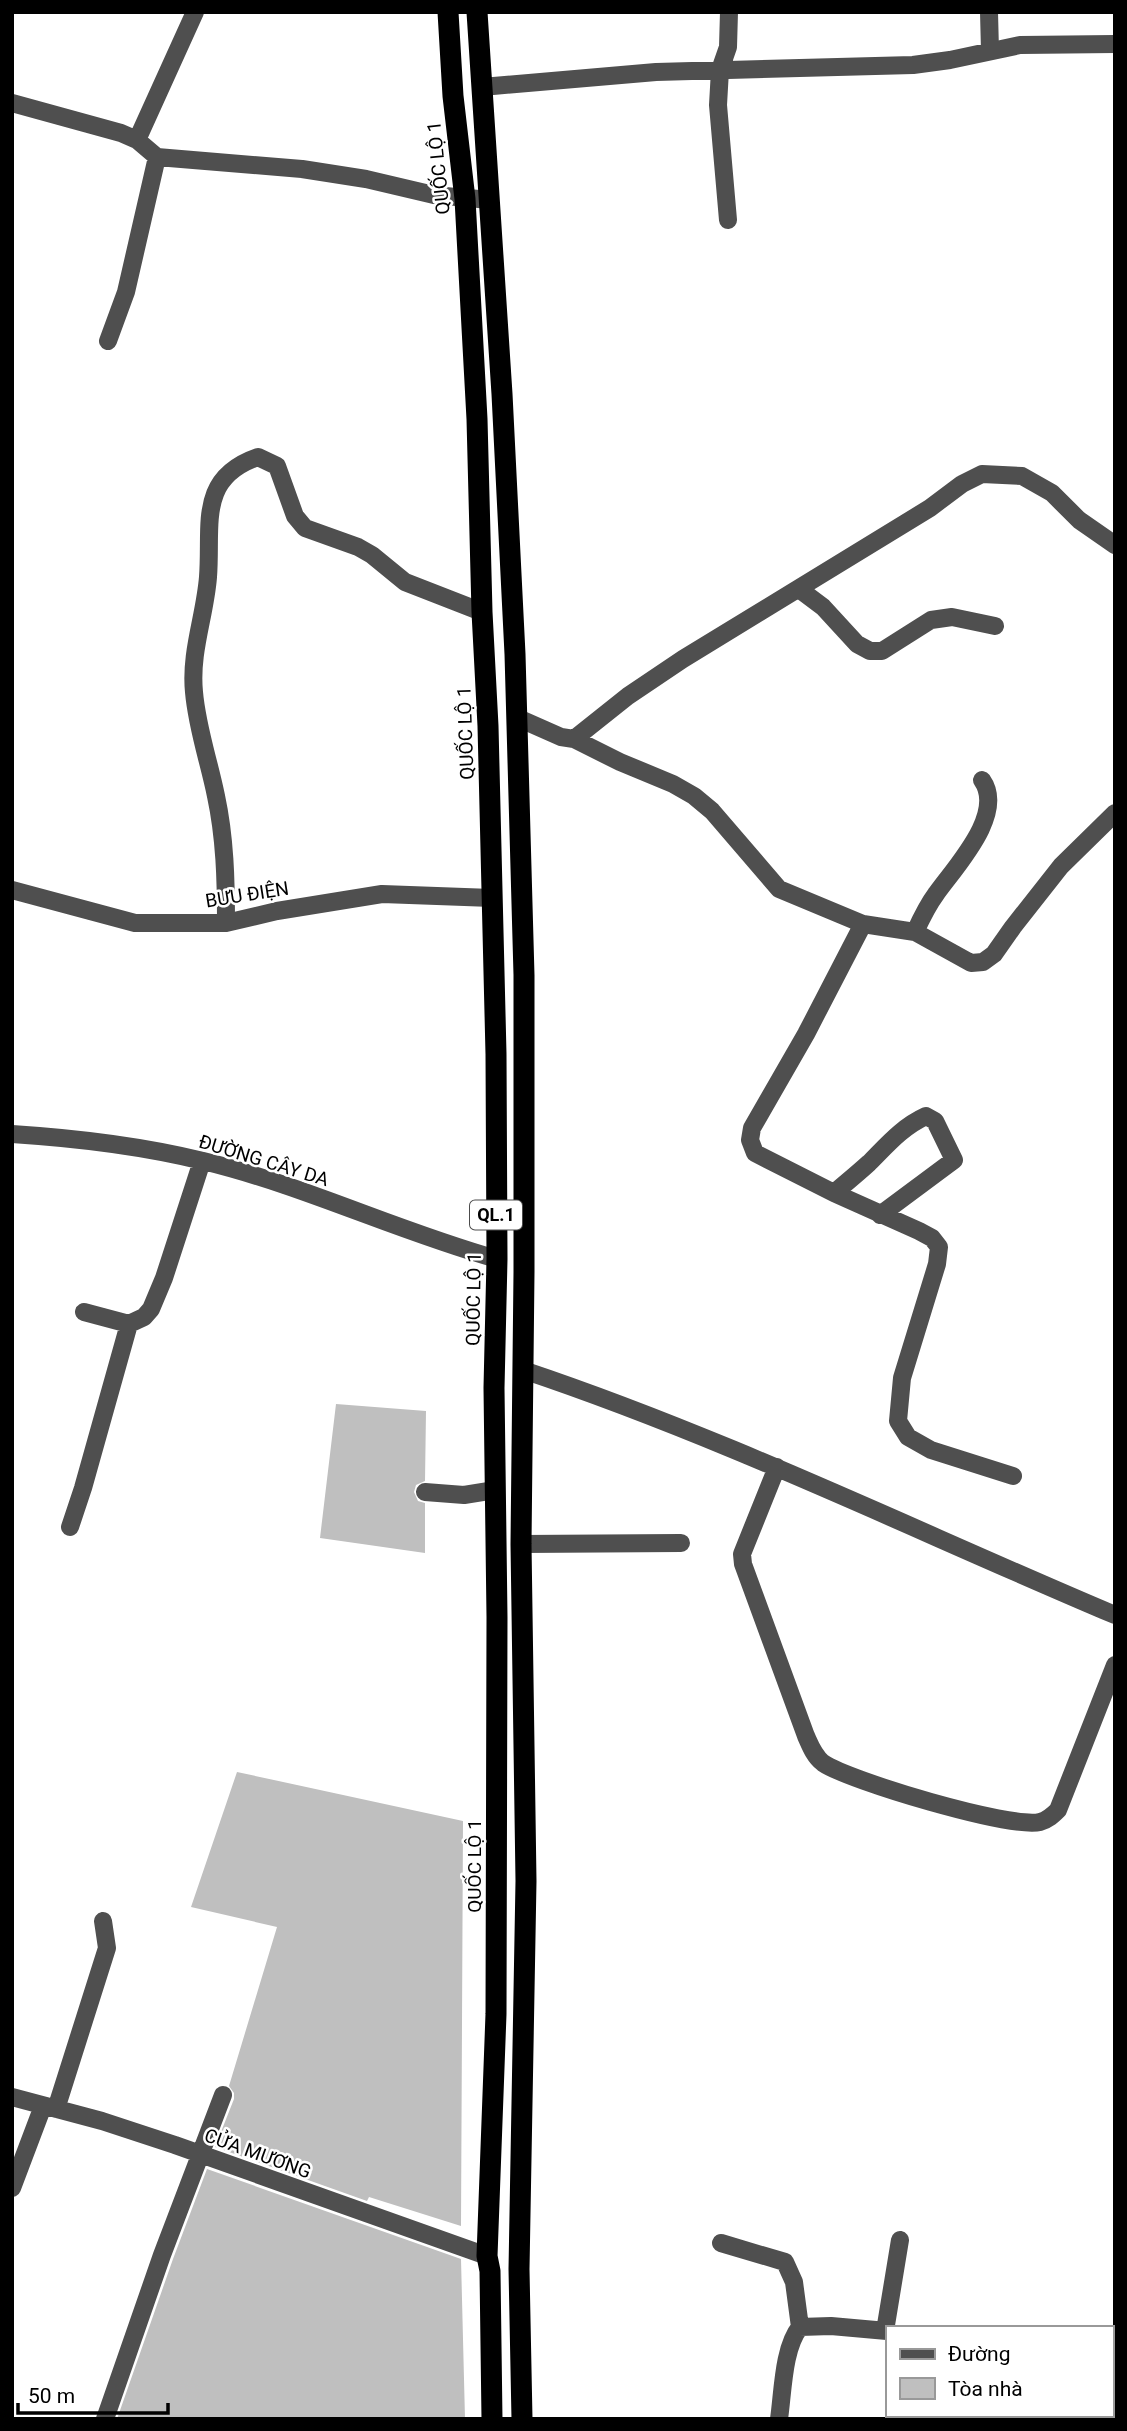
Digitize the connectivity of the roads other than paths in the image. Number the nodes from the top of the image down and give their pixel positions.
1 (195, 12) edge
2 (448, 12) edge
3 (477, 12) edge
4 (729, 12) edge
5 (989, 12) edge
6 (1115, 44) edge
7 (990, 51) junction
8 (720, 70) junction
9 (482, 87) junction
10 (12, 103) edge
11 (137, 140) junction
12 (157, 158) junction
13 (465, 199) junction
14 (490, 201) junction
15 (728, 220) dead end
16 (108, 341) dead end
17 (1115, 545) edge
18 (799, 589) junction
19 (482, 612) junction
20 (995, 625) dead end
21 (518, 718) junction
22 (574, 739) junction
23 (982, 780) dead end
24 (1115, 813) edge
25 (12, 890) edge
26 (492, 898) junction
27 (226, 923) junction
28 (863, 925) junction
29 (915, 932) junction
30 (12, 1134) edge
31 (202, 1161) junction
32 (834, 1193) junction
33 (880, 1215) junction
34 (496, 1259) junction
35 (84, 1312) dead end
36 (129, 1324) junction
37 (523, 1370) junction
38 (777, 1466) junction
39 (1013, 1476) dead end
40 (495, 1490) junction
41 (425, 1492) dead end
42 (70, 1527) dead end
43 (681, 1543) dead end
44 (521, 1544) junction
45 (1115, 1615) edge
46 (1115, 1665) edge
47 (103, 1922) dead end
48 (223, 2095) dead end
49 (12, 2097) edge
50 (50, 2108) junction
51 (201, 2154) junction
52 (12, 2188) edge
53 (900, 2240) dead end
54 (721, 2243) dead end
55 (487, 2256) junction
56 (887, 2326) edge
57 (800, 2327) junction
58 (886, 2331) edge
59 (105, 2419) edge
60 (492, 2419) edge
61 (522, 2419) edge
62 (779, 2419) edge

1 - 11 street
2 - 13 highway, QUỐC LỘ 1 / QL.1
3 - 9 highway, QL.1
4 - 8 street
5 - 7 street
6 - 7 street
7 - 8 street
8 - 9 street
8 - 15 street
9 - 14 highway, QL.1
10 - 11 street
11 - 12 street
12 - 13 street
12 - 16 street
13 - 14 street
13 - 19 highway, QUỐC LỘ 1 / QL.1
14 - 21 highway, QL.1
17 - 18 street
18 - 20 street
18 - 22 street
19 - 26 highway, QUỐC LỘ 1 / QL.1
19 - 27 street
21 - 22 street
21 - 37 highway, QL.1
22 - 28 street
23 - 29 street
24 - 29 street
25 - 27 street, BƯU ĐIỆN
26 - 27 street, BƯU ĐIỆN
26 - 34 highway, QUỐC LỘ 1 / QL.1
28 - 29 street
28 - 32 street
30 - 31 street, ĐƯỜNG CÂY DA
31 - 34 street, ĐƯỜNG CÂY DA
31 - 36 street
32 - 33 street
32 - 33 street
33 - 39 street
34 - 40 highway, QUỐC LỘ 1 / QL.1
35 - 36 street
36 - 42 street
37 - 38 street
37 - 44 highway, QL.1
38 - 45 street
38 - 46 street
40 - 41 street
40 - 55 highway, QUỐC LỘ 1 / QL.1
43 - 44 street
44 - 61 highway, QL.1
47 - 50 street
48 - 51 street
49 - 50 street, CỬA MƯƠNG
50 - 51 street, CỬA MƯƠNG
50 - 52 street
51 - 55 street, CỬA MƯƠNG
51 - 59 street
53 - 56 street
54 - 57 street
55 - 60 highway, QUỐC LỘ 1 / QL.1
57 - 58 street
57 - 62 street

